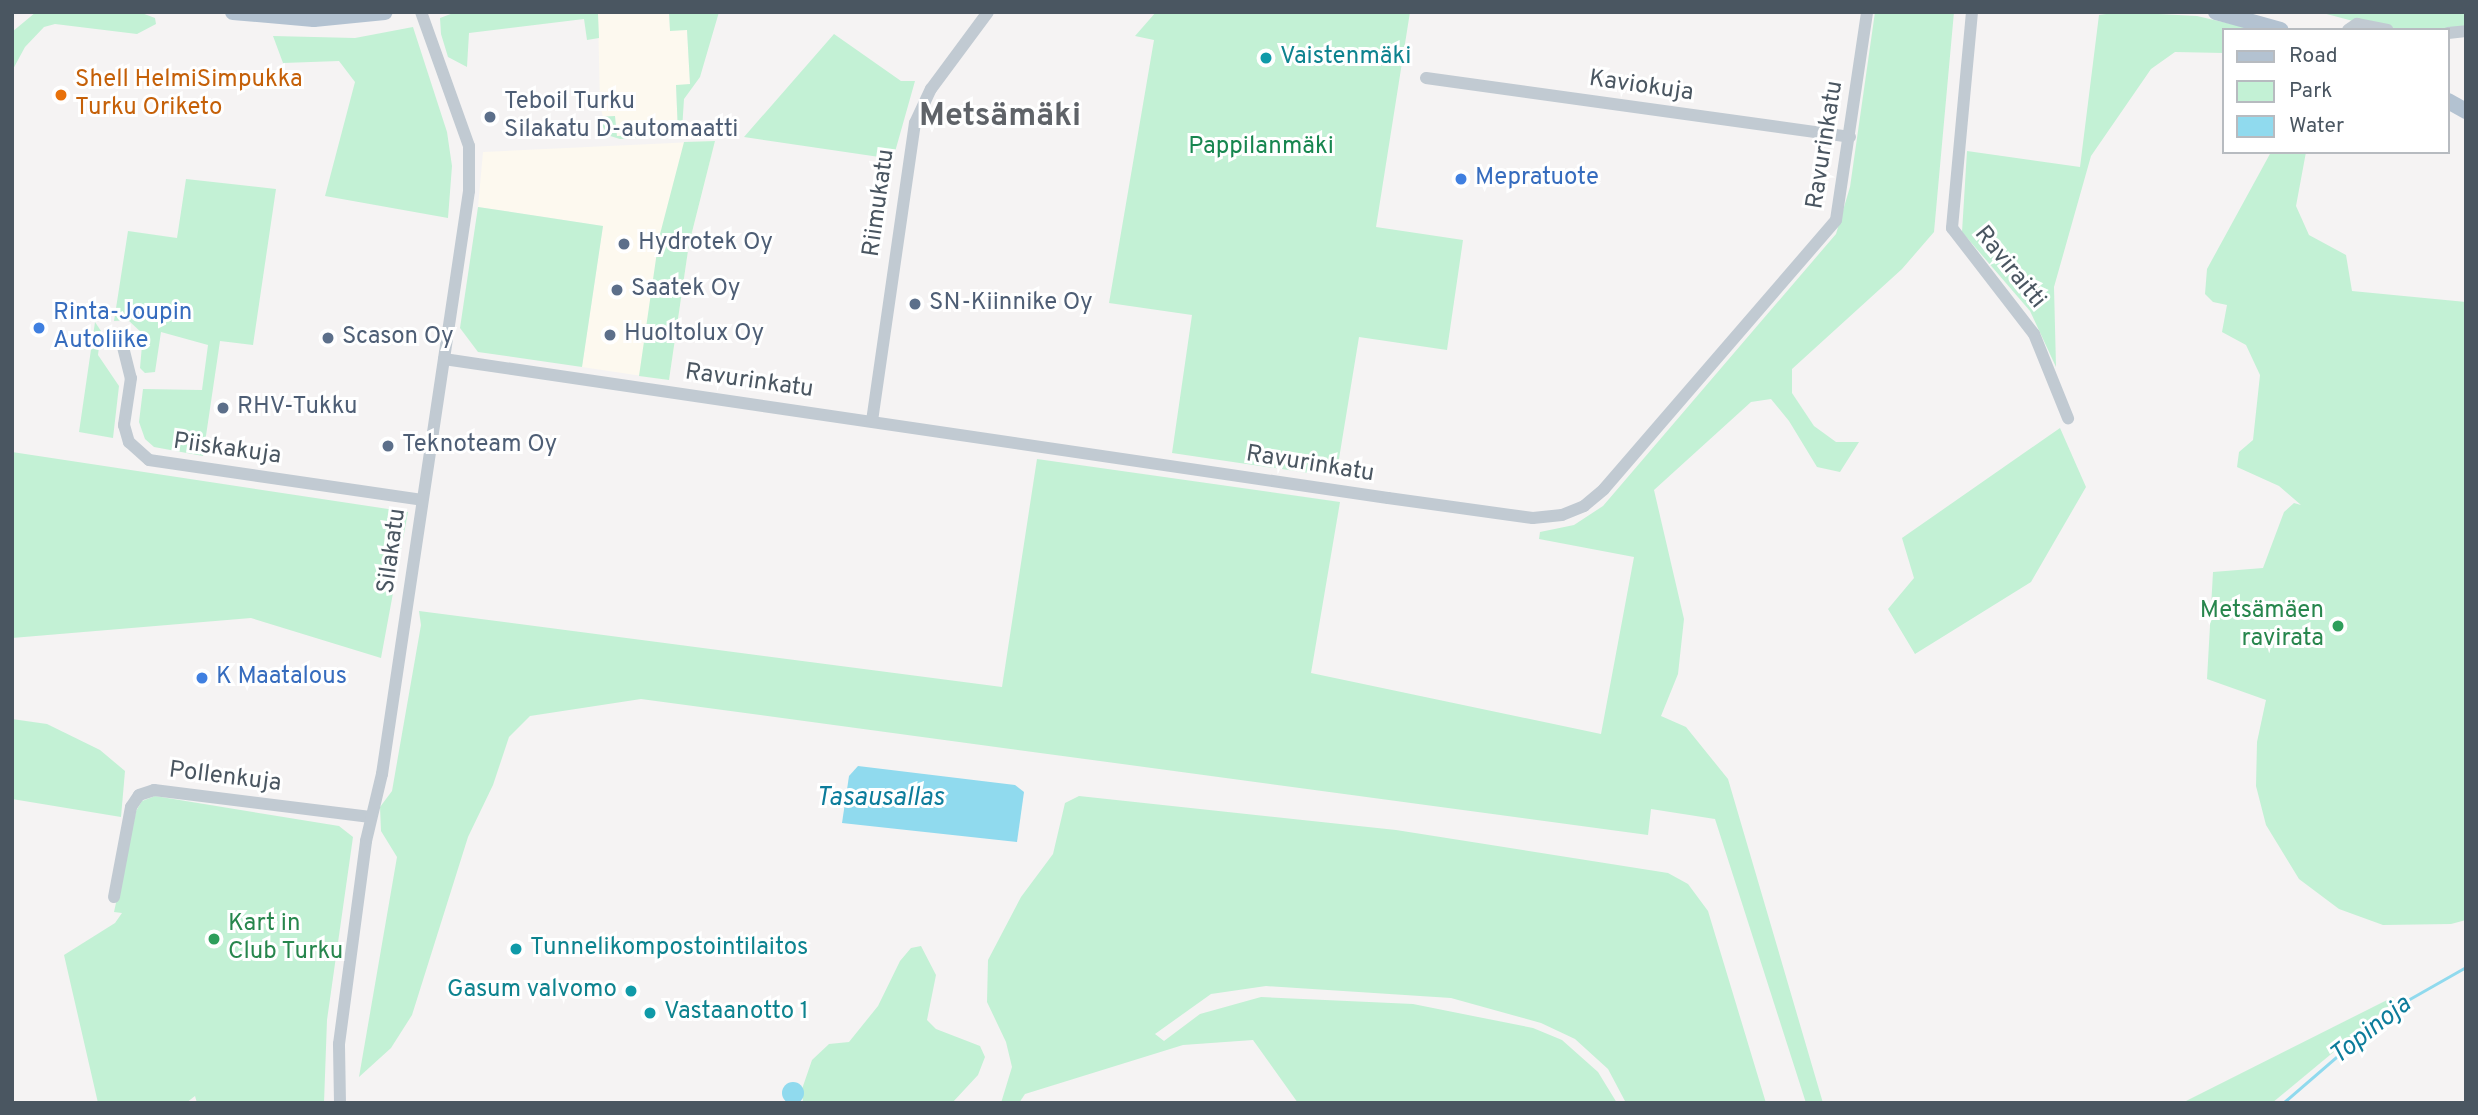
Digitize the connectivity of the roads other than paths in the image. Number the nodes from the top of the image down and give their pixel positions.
1 (233, 12) edge
2 (385, 12) edge
3 (421, 12) edge
4 (988, 12) edge
5 (1867, 12) edge
6 (1972, 12) edge
7 (2216, 12) edge
8 (2274, 28) edge
9 (2351, 28) edge
10 (2377, 28) edge
11 (1426, 78) dead end
12 (2450, 102) edge
13 (2466, 111) edge
14 (1850, 137) junction
15 (123, 347) dead end
16 (444, 359) junction
17 (2068, 418) dead end
18 (872, 421) junction
19 (422, 500) junction
20 (370, 817) junction
21 (114, 897) dead end
22 (340, 1103) edge

1 - 2 main road
3 - 16 street, Silakatu
4 - 18 street, Riimukatu
5 - 14 street, Ravurinkatu
6 - 17 street, Raviraitti
7 - 8 main road
9 - 10 street
11 - 14 street, Kaviokuja
12 - 13 main road
14 - 18 street, Ravurinkatu
15 - 19 street, Piiskakuja
16 - 18 street, Ravurinkatu
16 - 19 street, Silakatu
19 - 20 street, Silakatu
20 - 21 street, Pollenkuja
20 - 22 street, Silakatu

